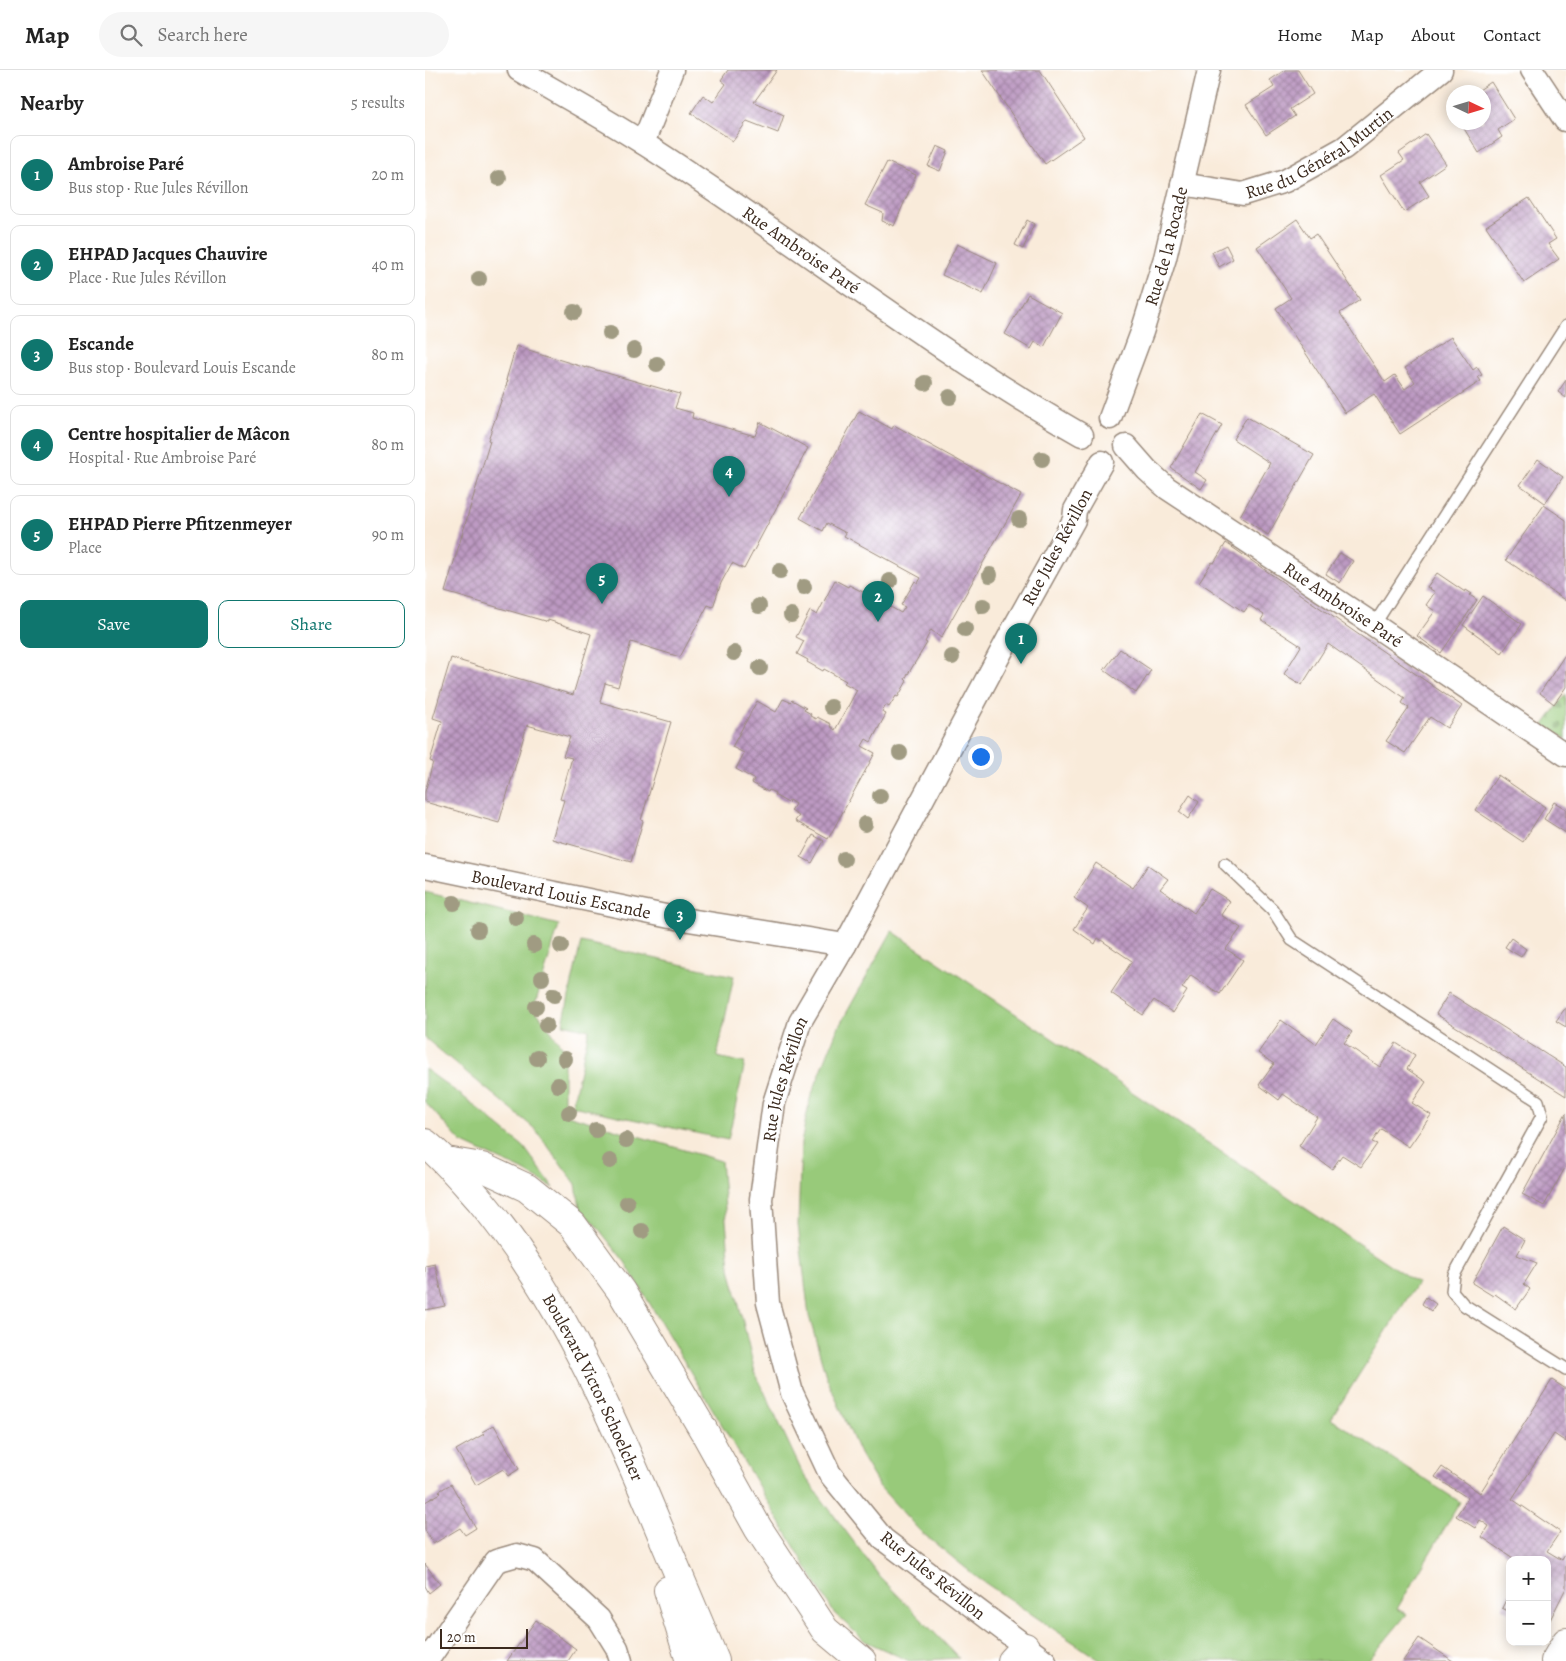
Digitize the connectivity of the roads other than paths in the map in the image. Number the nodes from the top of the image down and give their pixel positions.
1 (519, 70) edge
2 (672, 70) edge
3 (1209, 70) edge
4 (1441, 70) edge
5 (1532, 70) edge
6 (1565, 120) edge
7 (643, 142) junction
8 (1182, 184) junction
9 (1566, 326) edge
10 (1110, 418) junction
11 (1082, 435) junction
12 (1126, 446) junction
13 (1102, 462) junction
14 (1374, 624) junction
15 (1566, 755) edge
16 (1225, 864) dead end
17 (425, 866) edge
18 (845, 945) junction
19 (425, 1143) edge
20 (447, 1161) junction
21 (1566, 1369) edge
22 (621, 1440) junction
23 (1027, 1656) edge
24 (427, 1661) edge
25 (621, 1661) edge
26 (690, 1661) edge
27 (715, 1661) edge
28 (862, 1661) edge

1 - 7 street, Rue Ambroise Paré
2 - 7 street
3 - 8 street, Rue de la Rocade
4 - 8 street, Rue du Général Murtin
5 - 6 street
7 - 11 street, Rue Ambroise Paré
8 - 10 street, Rue de la Rocade
9 - 14 lane
10 - 11 street
10 - 12 street
11 - 13 street
12 - 13 street
12 - 14 street, Rue Ambroise Paré
13 - 18 street, Rue Jules Révillon
14 - 15 street, Rue Ambroise Paré
16 - 21 lane
17 - 18 street, Boulevard Louis Escande
18 - 23 street, Rue Jules Révillon
19 - 20 street, Boulevard Victor Schoelcher
20 - 22 street, Boulevard Victor Schoelcher
20 - 28 street
22 - 26 street
22 - 27 street, Boulevard Victor Schoelcher
24 - 25 street

